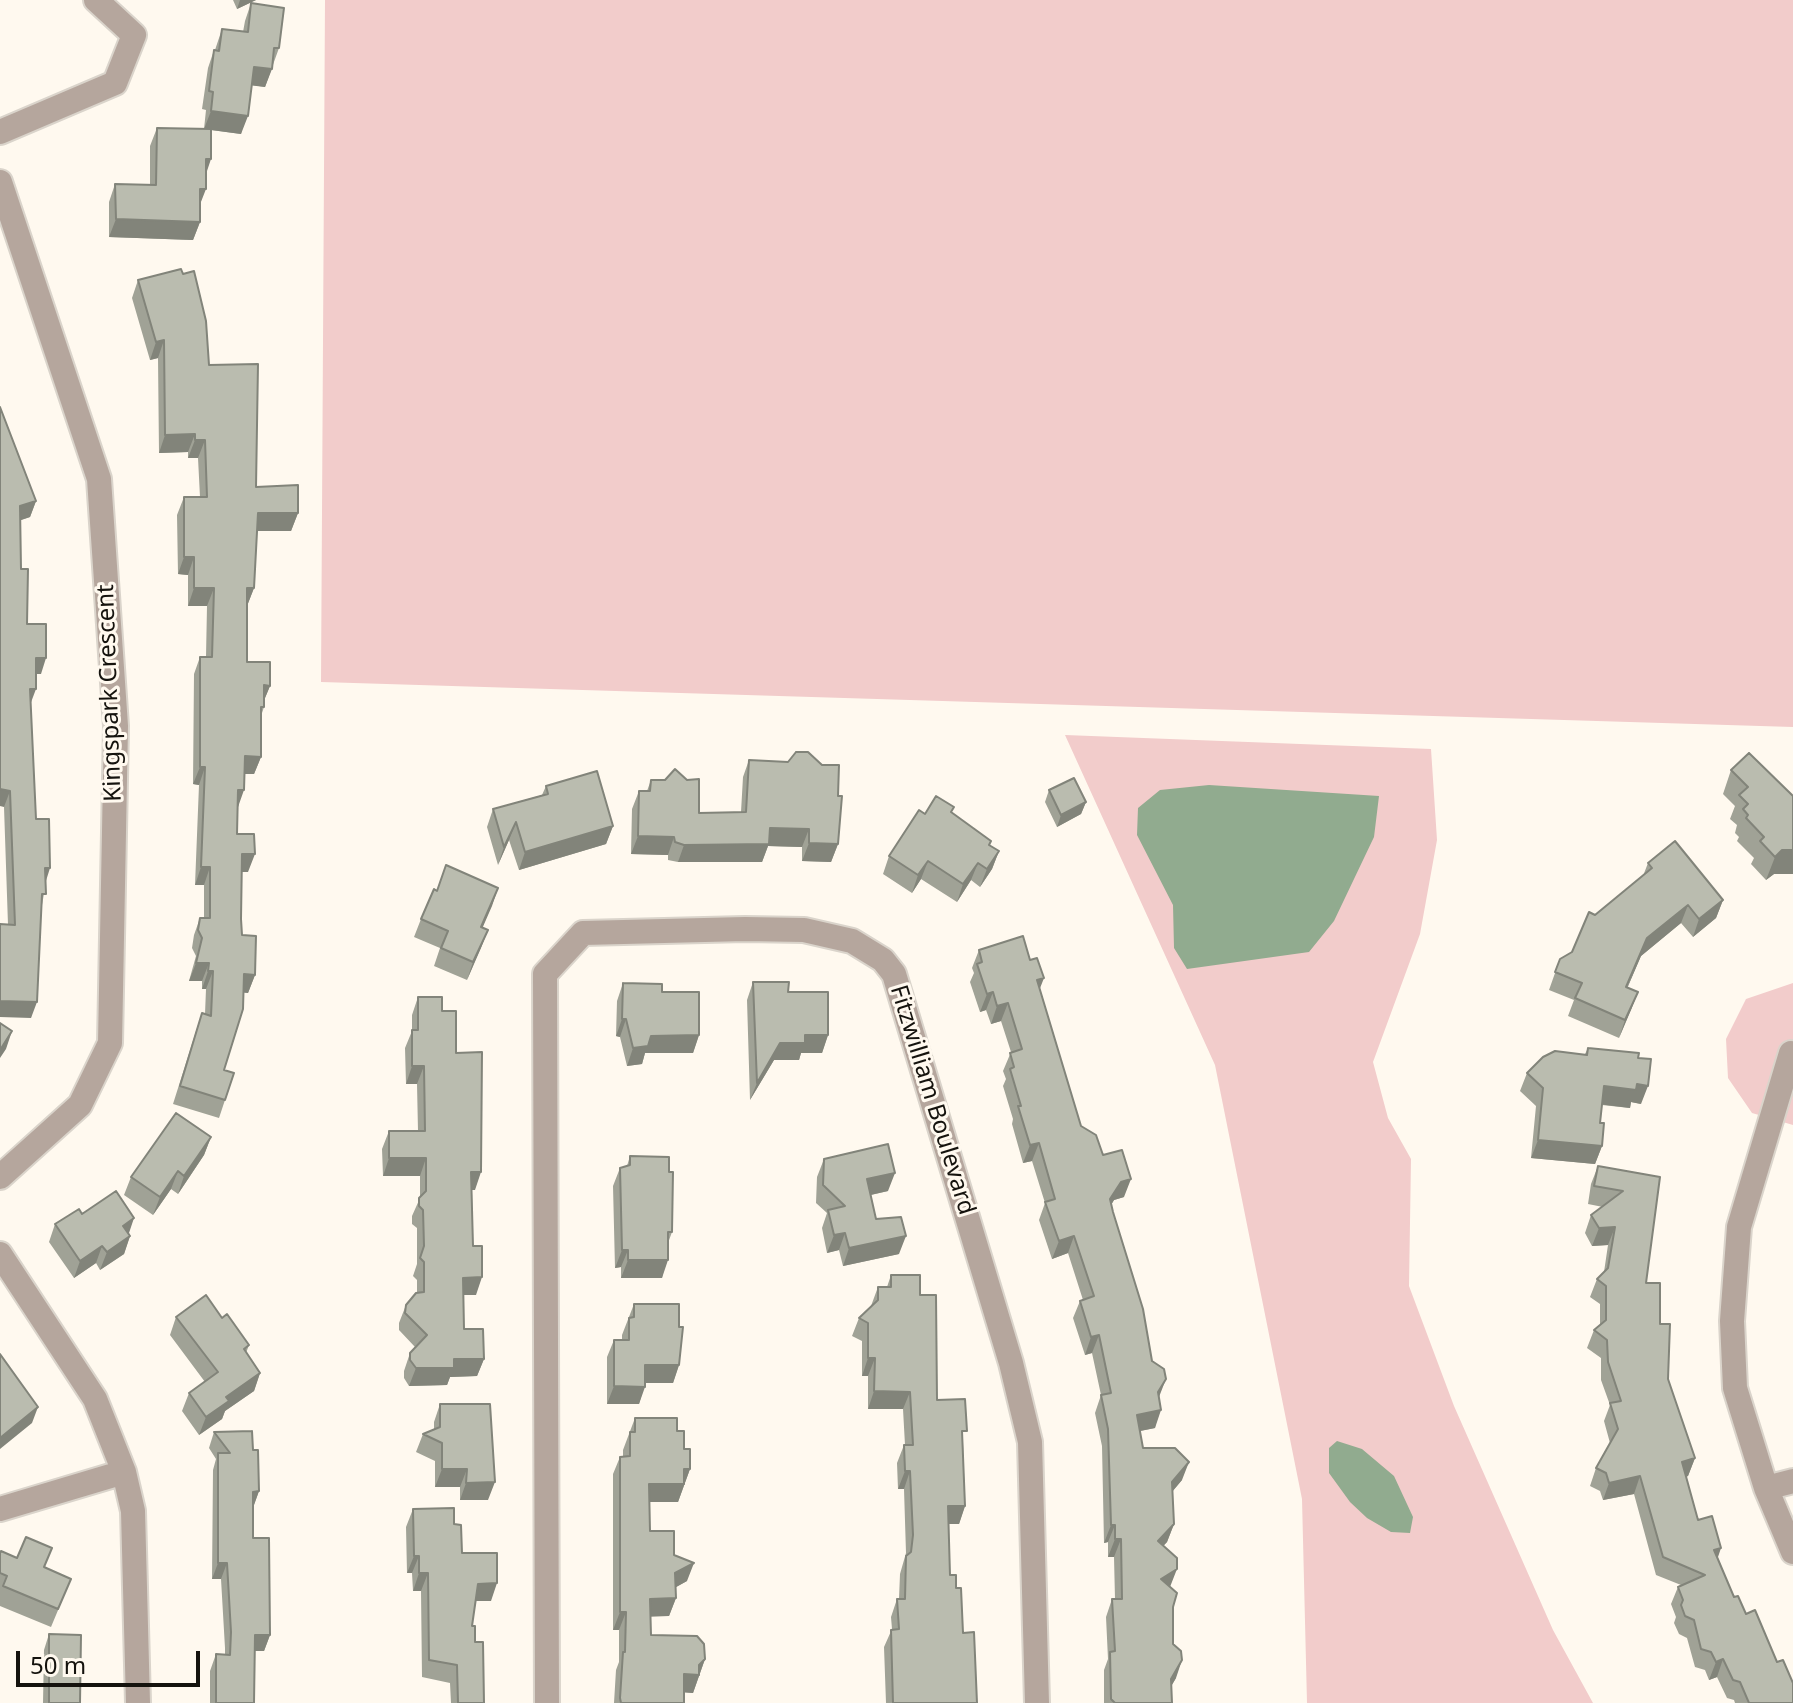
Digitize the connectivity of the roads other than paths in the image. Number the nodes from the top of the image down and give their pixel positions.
1 (96, 0) edge
2 (0, 132) edge
3 (0, 182) edge
4 (1791, 1053) dead end
5 (0, 1177) edge
6 (0, 1254) edge
7 (124, 1472) junction
8 (1793, 1481) edge
9 (1766, 1488) junction
10 (0, 1509) edge
11 (1793, 1552) edge
12 (138, 1703) edge
13 (547, 1703) edge
14 (1037, 1703) edge

1 - 2 street
3 - 5 street, Kingspark Crescent
4 - 9 street
6 - 7 street
7 - 10 street
7 - 12 street
8 - 9 street
9 - 11 street
13 - 14 street, Fitzwilliam Boulevard

